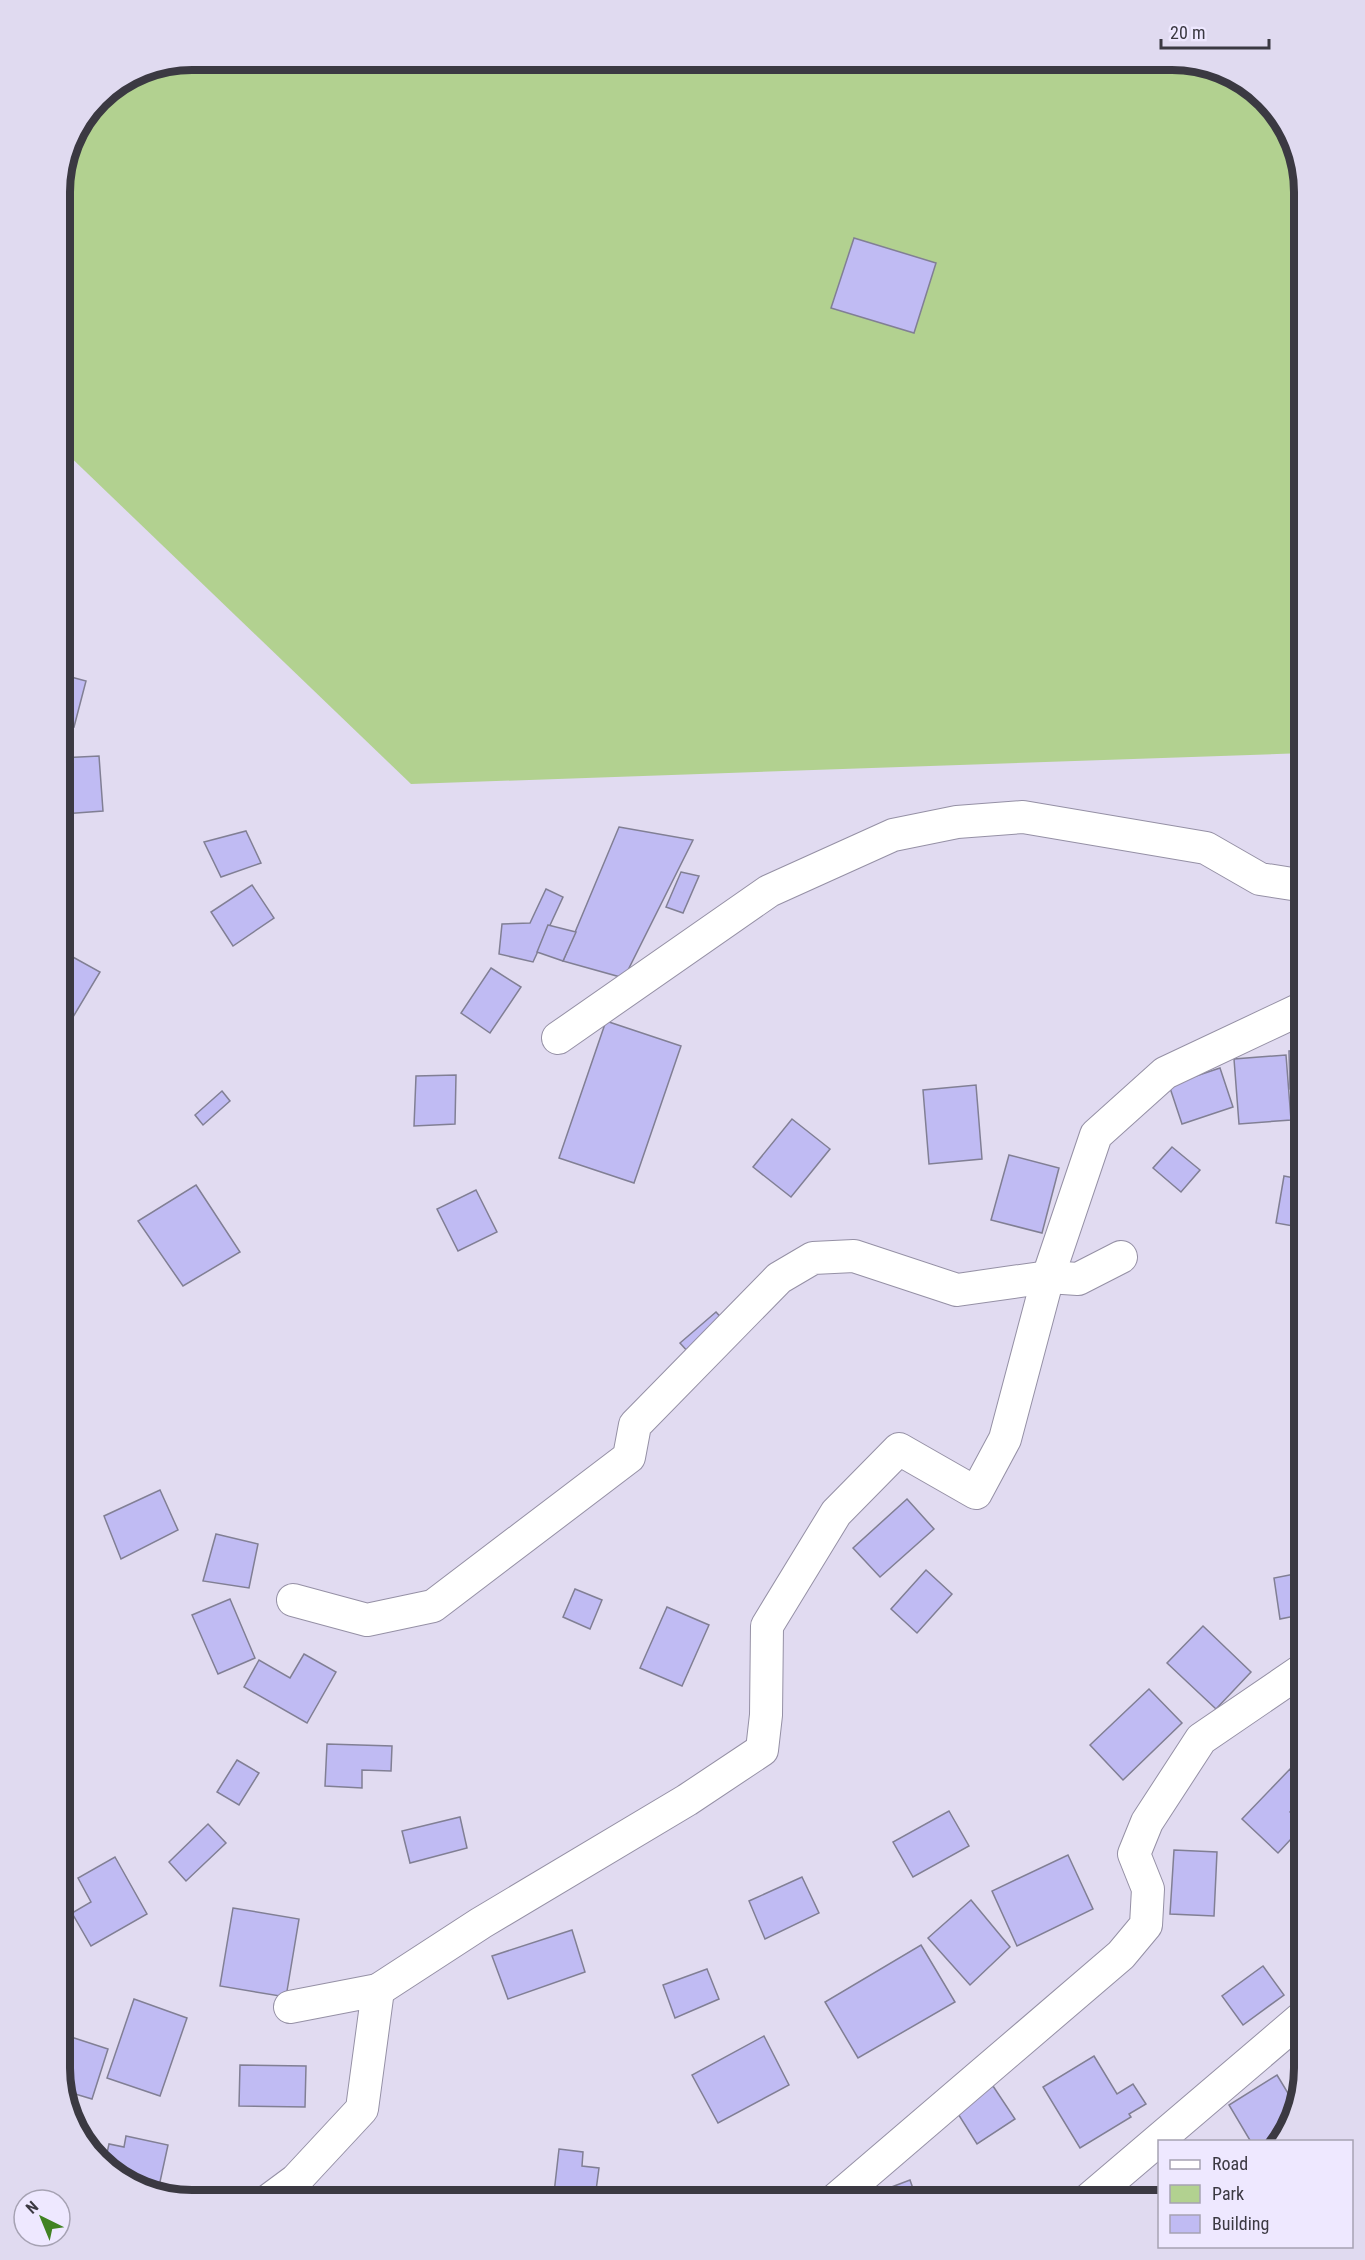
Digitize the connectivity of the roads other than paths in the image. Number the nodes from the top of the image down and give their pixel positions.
1 (1294, 884) edge
2 (1294, 1012) edge
3 (558, 1038) dead end
4 (1121, 1257) dead end
5 (1048, 1277) junction
6 (293, 1600) dead end
7 (1294, 1676) edge
8 (378, 1990) junction
9 (290, 2007) dead end
10 (1294, 2024) edge
11 (1158, 2140) edge
12 (1158, 2140) edge
13 (284, 2189) edge
14 (847, 2190) edge
15 (1100, 2190) edge

1 - 3 street
2 - 5 street
4 - 5 street
5 - 6 street
5 - 8 street
7 - 14 street
8 - 9 street
8 - 13 street
10 - 11 street
12 - 15 street

